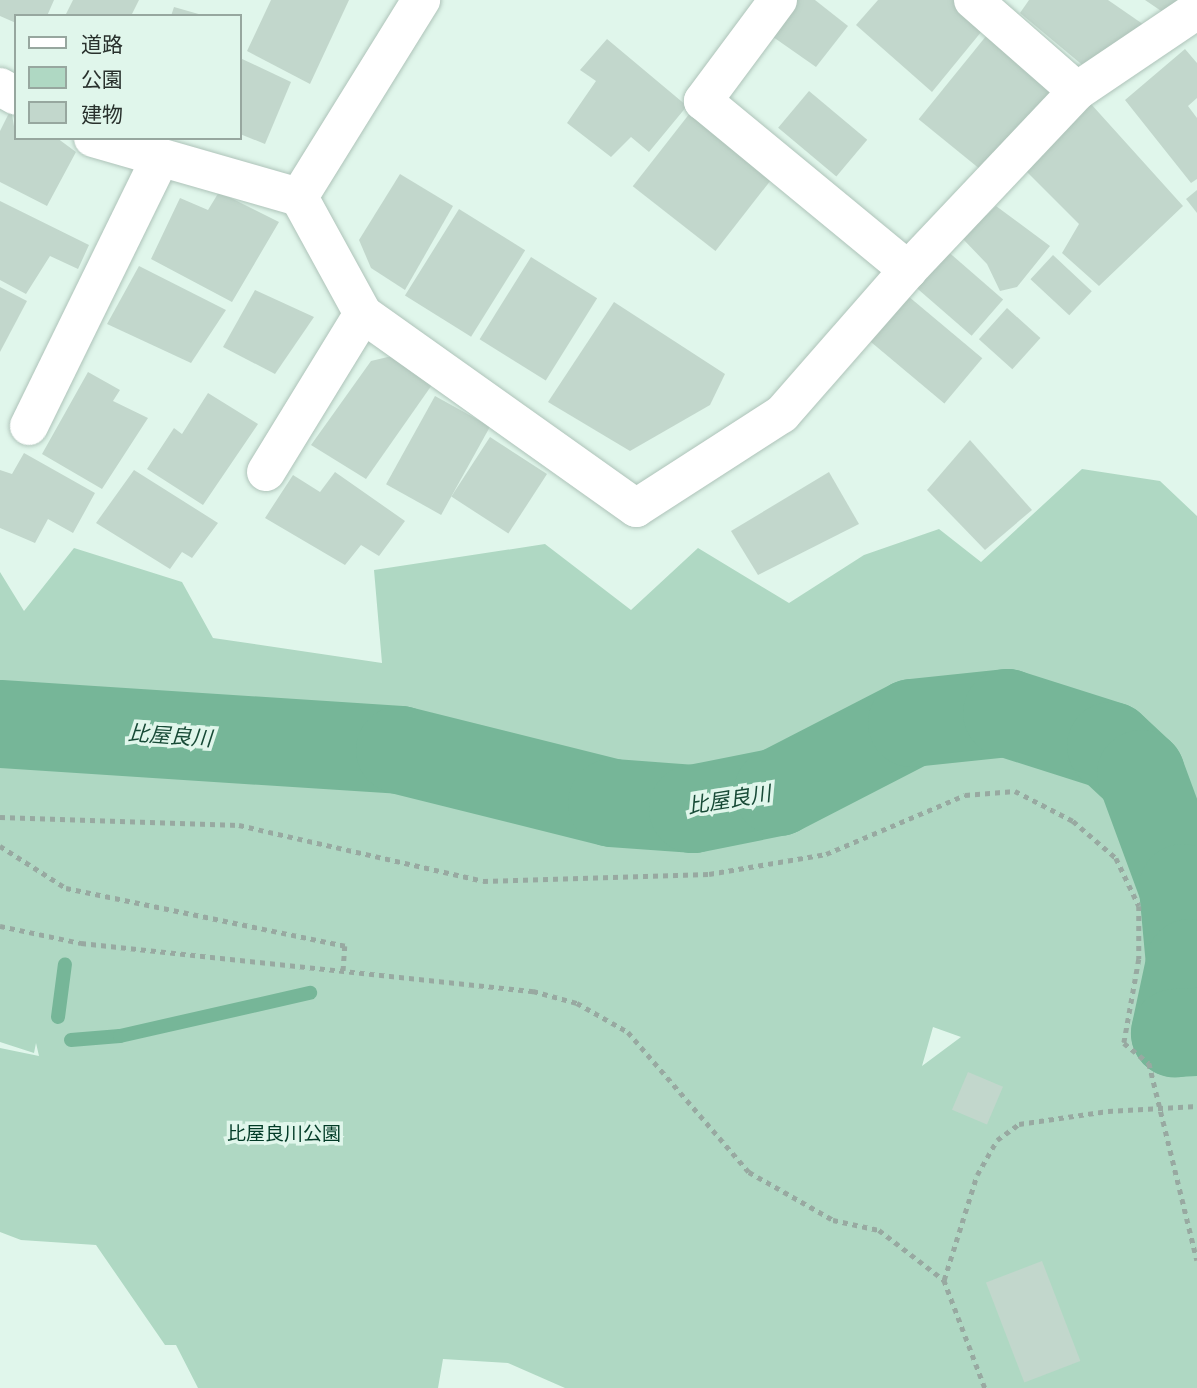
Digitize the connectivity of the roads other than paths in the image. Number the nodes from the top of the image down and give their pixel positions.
1 (421, 0) edge
2 (778, 0) edge
3 (973, 0) edge
4 (1197, 10) edge
5 (1077, 91) junction
6 (99, 140) edge
7 (160, 159) junction
8 (299, 197) junction
9 (908, 270) junction
10 (363, 314) junction
11 (29, 426) dead end
12 (266, 472) dead end

1 - 8 street
2 - 9 street
3 - 5 street
4 - 5 street
5 - 9 street
6 - 7 street
7 - 8 street
7 - 11 street
8 - 10 street
9 - 10 street
10 - 12 street

